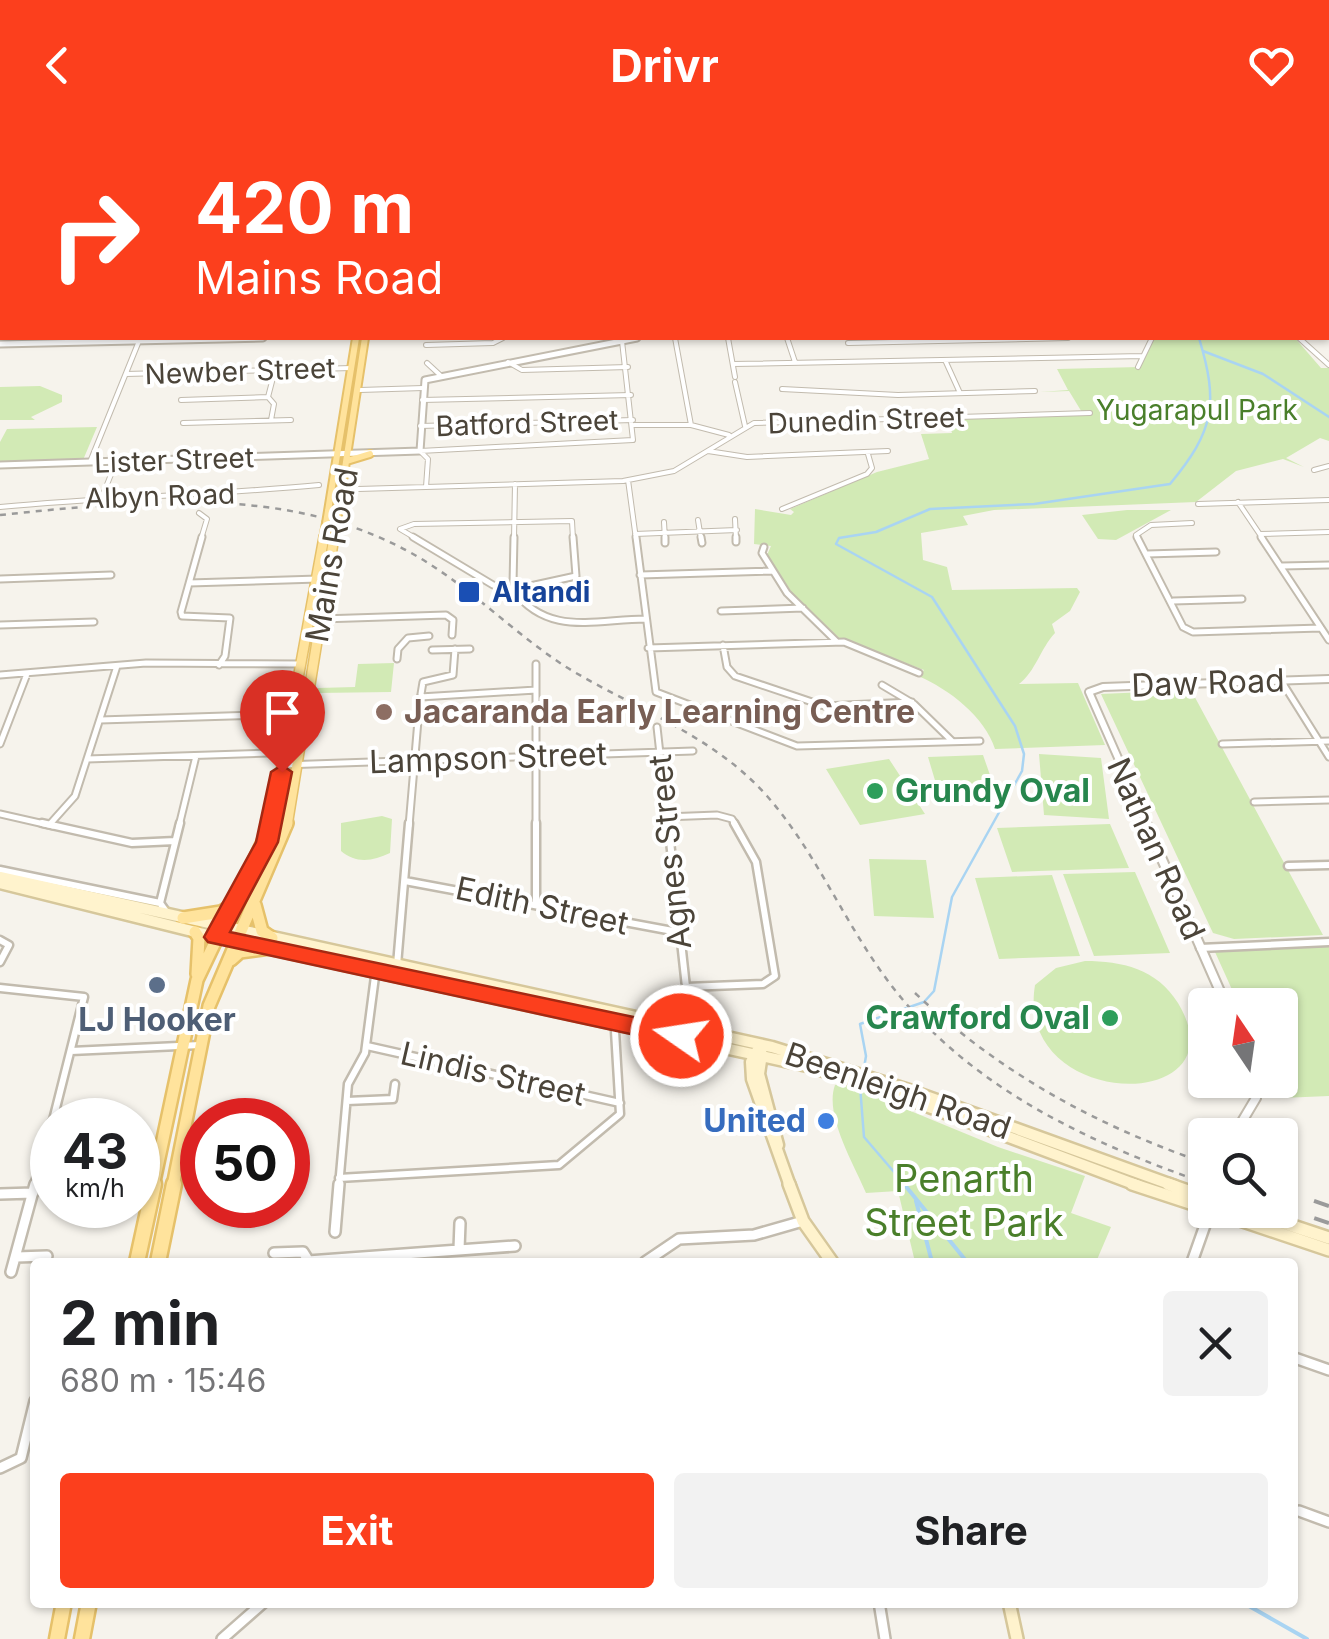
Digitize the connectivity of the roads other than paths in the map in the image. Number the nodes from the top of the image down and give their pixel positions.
1 (76, 340) edge
2 (139, 340) edge
3 (356, 340) edge
4 (365, 340) edge
5 (500, 340) edge
6 (622, 340) joint
7 (675, 340) edge
8 (728, 340) edge
9 (788, 340) edge
10 (847, 340) edge
11 (1151, 340) edge
12 (1301, 340) edge
13 (20, 341) edge
14 (448, 341) edge
15 (0, 344) edge
16 (426, 345) dead end
17 (1143, 356) junction
18 (854, 360) junction
19 (945, 360) junction
20 (508, 362) junction
21 (794, 362) junction
22 (427, 363) dead end
23 (733, 364) junction
24 (1326, 364) edge
25 (628, 367) junction
26 (1138, 367) dead end
27 (354, 368) junction
28 (275, 370) junction
29 (126, 374) junction
30 (440, 375) junction
31 (357, 379) junction
32 (423, 388) junction
33 (782, 388) dead end
34 (360, 390) junction
35 (1035, 391) dead end
36 (960, 393) junction
37 (631, 395) junction
38 (268, 398) junction
39 (182, 400) dead end
40 (422, 400) junction
41 (1090, 413) dead end
42 (270, 420) junction
43 (291, 420) dead end
44 (183, 423) dead end
45 (634, 423) junction
46 (690, 425) junction
47 (420, 426) junction
48 (744, 426) junction
49 (730, 435) junction
50 (420, 450) junction
51 (707, 450) junction
52 (888, 451) dead end
53 (370, 454) joint
54 (868, 454) junction
55 (338, 455) junction
56 (348, 458) junction
57 (90, 462) junction
58 (116, 462) junction
59 (0, 465) edge
60 (1329, 466) edge
61 (1314, 470) dead end
62 (628, 480) junction
63 (515, 484) junction
64 (320, 485) dead end
65 (426, 487) junction
66 (358, 489) dead end
67 (102, 496) junction
68 (1329, 500) edge
69 (1238, 502) junction
70 (1198, 504) dead end
71 (0, 507) edge
72 (782, 509) dead end
73 (333, 512) junction
74 (199, 513) dead end
75 (735, 519) dead end
76 (515, 520) junction
77 (698, 520) dead end
78 (664, 522) dead end
79 (1192, 523) dead end
80 (331, 525) junction
81 (700, 530) junction
82 (737, 530) junction
83 (1329, 532) edge
84 (664, 533) junction
85 (635, 534) junction
86 (1259, 534) junction
87 (736, 542) dead end
88 (702, 543) dead end
89 (665, 544) dead end
90 (764, 547) dead end
91 (1216, 552) dead end
92 (1147, 554) junction
93 (1329, 565) edge
94 (1280, 566) junction
95 (773, 572) junction
96 (111, 576) dead end
97 (640, 576) junction
98 (0, 579) edge
99 (316, 579) junction
100 (328, 579) junction
101 (189, 583) junction
102 (516, 587) junction
103 (1242, 599) dead end
104 (1172, 600) junction
105 (802, 608) junction
106 (721, 611) dead end
107 (321, 619) junction
108 (644, 619) junction
109 (94, 622) dead end
110 (0, 625) edge
111 (1321, 628) junction
112 (429, 636) dead end
113 (452, 636) dead end
114 (1329, 640) edge
115 (837, 642) junction
116 (723, 646) junction
117 (648, 648) junction
118 (455, 649) junction
119 (470, 649) dead end
120 (432, 650) dead end
121 (397, 658) dead end
122 (301, 664) junction
123 (536, 664) dead end
124 (117, 666) junction
125 (218, 666) junction
126 (919, 673) dead end
127 (27, 674) junction
128 (0, 675) edge
129 (1329, 680) edge
130 (1282, 682) junction
131 (882, 685) dead end
132 (536, 690) junction
133 (1089, 692) joint
134 (421, 694) junction
135 (912, 702) junction
136 (292, 714) junction
137 (100, 720) junction
138 (657, 728) dead end
139 (980, 740) dead end
140 (1329, 740) edge
141 (1319, 741) junction
142 (952, 742) junction
143 (0, 744) edge
144 (1222, 744) dead end
145 (693, 751) dead end
146 (285, 752) junction
147 (298, 752) junction
148 (659, 752) junction
149 (196, 756) junction
150 (537, 756) junction
151 (1329, 758) edge
152 (87, 759) junction
153 (414, 761) junction
154 (283, 765) junction
155 (296, 765) junction
156 (1329, 800) edge
157 (1254, 802) dead end
158 (0, 814) edge
159 (666, 816) junction
160 (48, 824) junction
161 (175, 842) junction
162 (1329, 865) edge
163 (1288, 866) dead end
164 (0, 876) edge
165 (405, 881) junction
166 (160, 903) junction
167 (235, 903) junction
168 (255, 904) junction
169 (536, 905) junction
170 (168, 914) junction
171 (182, 918) junction
172 (196, 932) junction
173 (219, 932) junction
174 (678, 932) junction
175 (241, 937) junction
176 (0, 940) edge
177 (1329, 942) edge
178 (270, 943) junction
179 (1200, 948) junction
180 (0, 962) edge
181 (226, 964) junction
182 (375, 966) junction
183 (397, 966) junction
184 (196, 980) junction
185 (0, 988) edge
186 (686, 988) junction
187 (1218, 988) edge
188 (622, 1017) junction
189 (684, 1031) junction
190 (200, 1045) junction
191 (183, 1046) junction
192 (366, 1046) junction
193 (733, 1048) junction
194 (759, 1051) junction
195 (72, 1052) junction
196 (791, 1062) junction
197 (849, 1074) junction
198 (755, 1077) junction
199 (874, 1082) junction
200 (394, 1084) dead end
201 (59, 1098) edge
202 (347, 1100) junction
203 (620, 1104) junction
204 (339, 1178) junction
205 (1188, 1190) edge
206 (30, 1192) edge
207 (0, 1194) edge
208 (1188, 1202) edge
209 (30, 1203) edge
210 (802, 1221) junction
211 (460, 1223) dead end
212 (1202, 1228) edge
213 (1264, 1228) edge
214 (1298, 1228) edge
215 (335, 1232) dead end
216 (1329, 1238) edge
217 (515, 1246) dead end
218 (459, 1249) junction
219 (1329, 1250) edge
220 (274, 1253) dead end
221 (47, 1256) dead end
222 (16, 1257) junction
223 (138, 1258) edge
224 (159, 1258) edge
225 (306, 1258) edge
226 (354, 1258) edge
227 (651, 1258) edge
228 (829, 1258) edge
229 (1193, 1258) edge
230 (11, 1272) dead end
231 (1298, 1359) edge
232 (1329, 1370) edge
233 (30, 1421) edge
234 (0, 1468) edge
235 (1299, 1511) dead end
236 (1329, 1522) edge
237 (63, 1608) edge
238 (88, 1608) edge
239 (257, 1608) edge
240 (880, 1608) edge
241 (1010, 1608) edge
242 (57, 1639) edge
243 (82, 1639) edge
244 (222, 1639) edge
245 (885, 1639) edge
246 (1017, 1639) edge

1 - 13 street
2 - 29 street
3 - 27 main road, Mains Road
4 - 31 main road, Mains Road
5 - 14 street
6 - 20 street
6 - 25 street
7 - 46 street
8 - 23 street
9 - 21 street
10 - 18 street
11 - 17 street
12 - 24 street
13 - 15 street
14 - 16 street
17 - 19 street
17 - 26 street
18 - 19 street
18 - 21 street
19 - 36 street
20 - 25 street
20 - 30 street
21 - 23 street
22 - 30 street
23 - 48 street
25 - 37 street
27 - 28 street, Newber Street
27 - 31 main road, Mains Road
28 - 29 street, Newber Street
28 - 38 street
29 - 57 street
30 - 32 street
31 - 34 main road, Mains Road
31 - 55 main road, Mains Road
32 - 34 street
32 - 40 street
33 - 36 street
34 - 56 main road, Mains Road
35 - 36 street
37 - 40 street
37 - 45 street
38 - 39 street
38 - 42 street
40 - 47 street
41 - 48 street, Dunedin Street
42 - 43 street
42 - 44 street
45 - 46 street, Batford Street
45 - 47 street, Batford Street
45 - 50 street
46 - 49 street, Batford Street
47 - 50 street
48 - 49 street, Dunedin Street
49 - 51 street, Dunedin Street
50 - 53 street
50 - 65 street
51 - 54 street
51 - 62 street, Dunedin Street
52 - 54 street
53 - 56 main road
54 - 72 street
55 - 56 street, Lister Street
55 - 58 street, Lister Street
55 - 73 main road, Mains Road
56 - 73 main road, Mains Road
57 - 58 street, Lister Street
57 - 59 street, Lister Street
58 - 67 street
60 - 61 street
62 - 63 street, Dunedin Street
62 - 85 street
63 - 65 street, Dunedin Street
63 - 76 street
64 - 67 street, Albyn Road
65 - 66 street, Dunedin Street
67 - 71 street, Albyn Road
68 - 69 street
69 - 70 street
69 - 86 street
73 - 80 main road, Mains Road, bridge
74 - 101 street
75 - 82 street
76 - 102 street
76 - 102 street
76 - 102 street
77 - 81 street
78 - 84 street
79 - 92 street
80 - 99 main road, Mains Road
80 - 100 main road, Mains Road
81 - 82 street
81 - 84 street
81 - 88 street
82 - 87 street
83 - 86 street
84 - 85 street
84 - 89 street
85 - 97 street
86 - 94 street
90 - 95 street
91 - 92 street
92 - 104 street
93 - 94 street
94 - 111 street
95 - 97 street
95 - 105 street
96 - 98 street
97 - 108 street
99 - 100 street
99 - 101 street
99 - 122 main road, Mains Road
100 - 107 main road, Mains Road
101 - 125 street
102 - 108 street
103 - 104 street
104 - 111 street
105 - 106 street
105 - 115 street
107 - 113 street
107 - 147 main road, Mains Road
108 - 117 street
109 - 110 street
111 - 114 street
112 - 121 street
115 - 116 street
115 - 126 street
116 - 117 street
116 - 135 street
117 - 142 street
118 - 119 street
118 - 120 street
118 - 134 street
122 - 125 street
122 - 136 main road, Mains Road
123 - 132 street
124 - 125 street
124 - 127 street
124 - 137 street
127 - 128 street
127 - 143 street
129 - 130 street, Daw Road
130 - 133 street, Daw Road
130 - 141 street
131 - 135 street
132 - 134 street
132 - 150 street
133 - 179 street, Nathan Road
134 - 153 street
135 - 142 street
136 - 137 street
136 - 146 main road, Mains Road
137 - 152 street
138 - 148 street, Agnes Street
139 - 142 street
140 - 141 street
141 - 144 street
141 - 151 street
145 - 148 street, Lampson Street
146 - 147 street
146 - 149 street
146 - 154 main road, Mains Road
147 - 155 main road, Mains Road
148 - 150 street, Lampson Street
148 - 159 street, Agnes Street
149 - 152 street
149 - 161 street
150 - 153 street, Lampson Street
150 - 169 street
152 - 160 street
153 - 155 street, Lampson Street
153 - 165 street
154 - 155 street, Lampson Street
154 - 167 main road, Mains Road
155 - 168 main road, Mains Road
156 - 157 street
158 - 160 street
159 - 174 street, Agnes Street
159 - 186 street
160 - 161 street
161 - 166 street
162 - 163 street
164 - 166 street
164 - 170 main road, Beenleigh Road
164 - 172 main road, Beenleigh Road
165 - 169 street, Edith Street
165 - 183 street
166 - 170 street
167 - 171 main road
167 - 173 main road, Mains Road
168 - 175 main road, Mains Road
168 - 178 main road
169 - 174 street, Edith Street
170 - 171 main road, Beenleigh Road
171 - 173 main road, Beenleigh Road
172 - 173 main road, Beenleigh Road
172 - 184 main road
173 - 175 main road, Beenleigh Road
173 - 184 main road, Mains Road
174 - 186 street, Agnes Street
175 - 178 main road, Beenleigh Road
175 - 181 main road, Mains Road
176 - 180 street
177 - 179 street
178 - 181 main road
178 - 182 main road, Beenleigh Road
179 - 187 street, Nathan Road
181 - 190 main road, Mains Road
182 - 183 main road, Beenleigh Road
182 - 188 main road, Beenleigh Road
182 - 192 street
183 - 188 main road, Beenleigh Road
184 - 191 main road
185 - 195 street
186 - 189 street, Agnes Street
188 - 189 main road, Beenleigh Road
188 - 203 street
189 - 193 main road, Beenleigh Road
189 - 194 main road, Beenleigh Road
190 - 191 street
190 - 224 main road, Mains Road
191 - 195 street
191 - 223 main road
192 - 202 street
192 - 203 street, Lindis Street
193 - 194 main road, Beenleigh Road
193 - 198 main road
194 - 196 main road, Beenleigh Road
194 - 197 main road, Beenleigh Road
194 - 198 main road
195 - 201 street
196 - 197 main road, Beenleigh Road
196 - 198 main road
197 - 199 main road, Beenleigh Road
198 - 210 main road
199 - 205 main road, Beenleigh Road
199 - 208 main road, Beenleigh Road
200 - 202 street
202 - 204 street
203 - 204 street
204 - 215 street
206 - 207 street
209 - 222 street
210 - 227 street
210 - 228 main road
211 - 218 street
212 - 229 street
213 - 219 main road, Beenleigh Road
214 - 216 main road
217 - 218 street
218 - 226 street
220 - 225 street
221 - 222 street
222 - 230 street
231 - 232 street
233 - 234 street
235 - 236 street
237 - 242 main road
238 - 243 main road
239 - 244 street
240 - 245 street
241 - 246 main road

